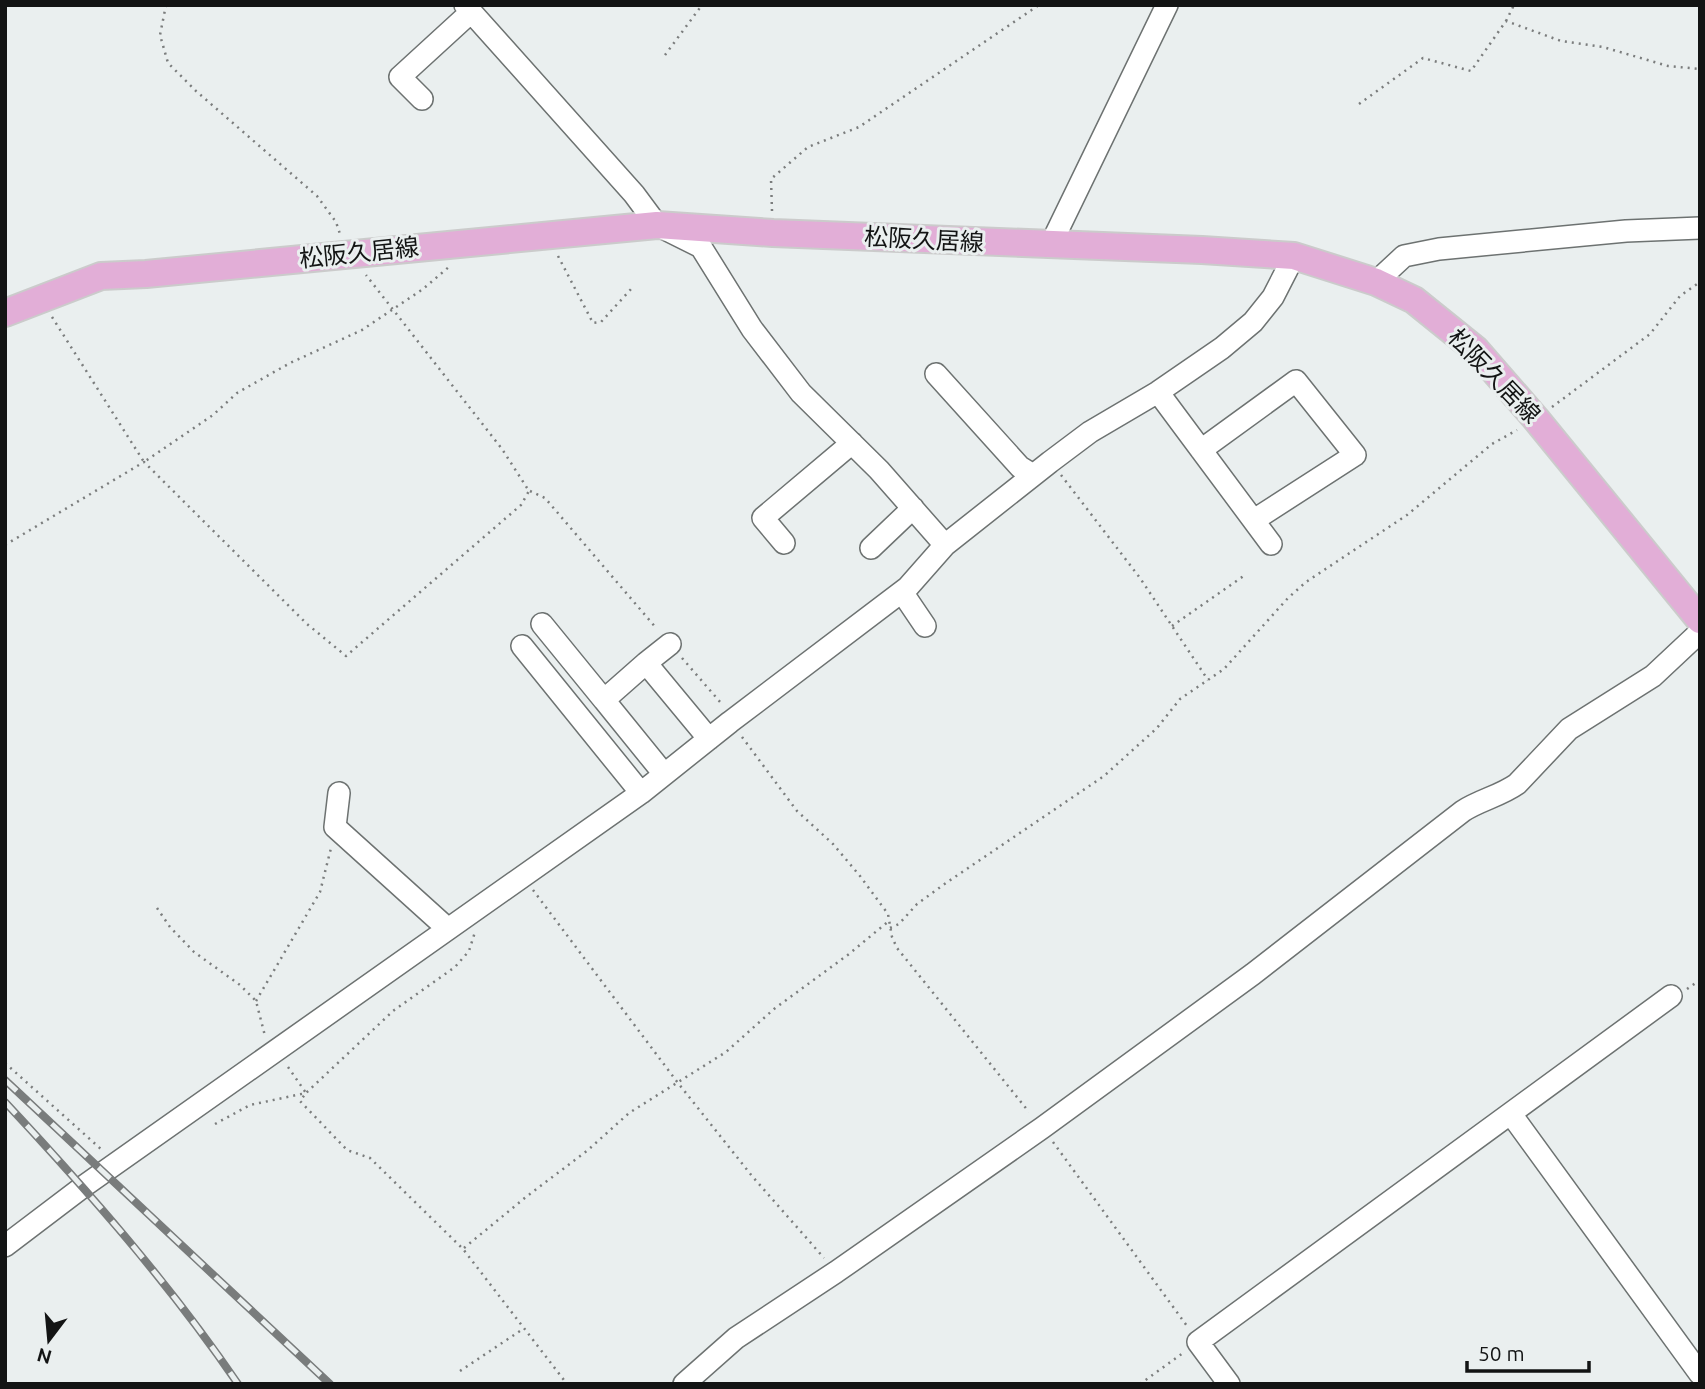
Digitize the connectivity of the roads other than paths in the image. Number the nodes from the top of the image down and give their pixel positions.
1 (1167, 5) edge
2 (468, 8) edge
3 (422, 99) dead end
4 (657, 225) junction
5 (1700, 228) edge
6 (1050, 246) junction
7 (1294, 256) junction
8 (1376, 282) junction
9 (5, 313) edge
10 (936, 373) dead end
11 (1158, 392) junction
12 (852, 443) junction
13 (1201, 450) junction
14 (1033, 475) junction
15 (913, 508) junction
16 (1254, 520) junction
17 (784, 543) dead end
18 (1271, 544) dead end
19 (945, 545) junction
20 (872, 548) dead end
21 (902, 592) junction
22 (1700, 620) edge
23 (542, 624) dead end
24 (925, 626) dead end
25 (1700, 632) edge
26 (670, 644) road end
27 (522, 646) dead end
28 (646, 663) junction
29 (604, 700) junction
30 (709, 738) junction
31 (664, 774) junction
32 (339, 793) dead end
33 (641, 793) junction
34 (448, 929) junction
35 (1671, 996) dead end
36 (1511, 1114) junction
37 (5, 1246) edge
38 (1700, 1374) edge
39 (684, 1384) edge
40 (1229, 1384) edge

1 - 6 street
2 - 3 street
2 - 4 street
4 - 6 main road, 松阪久居線
4 - 9 main road, 松阪久居線
4 - 12 street
5 - 8 street
6 - 7 main road, 松阪久居線
7 - 8 main road, 松阪久居線
7 - 11 street
8 - 22 main road, 松阪久居線
10 - 14 street
11 - 13 street
11 - 14 street
12 - 15 street
12 - 17 street
13 - 16 street
13 - 16 street
14 - 19 street
15 - 19 street
15 - 20 street
16 - 18 street
19 - 21 street
21 - 24 street
21 - 30 street
23 - 29 street
25 - 39 street
26 - 28 street
27 - 33 street
28 - 29 street
28 - 30 street
29 - 31 street
30 - 31 street
31 - 33 street
32 - 34 street
33 - 34 street
34 - 37 street
35 - 36 street
36 - 38 street
36 - 40 street

